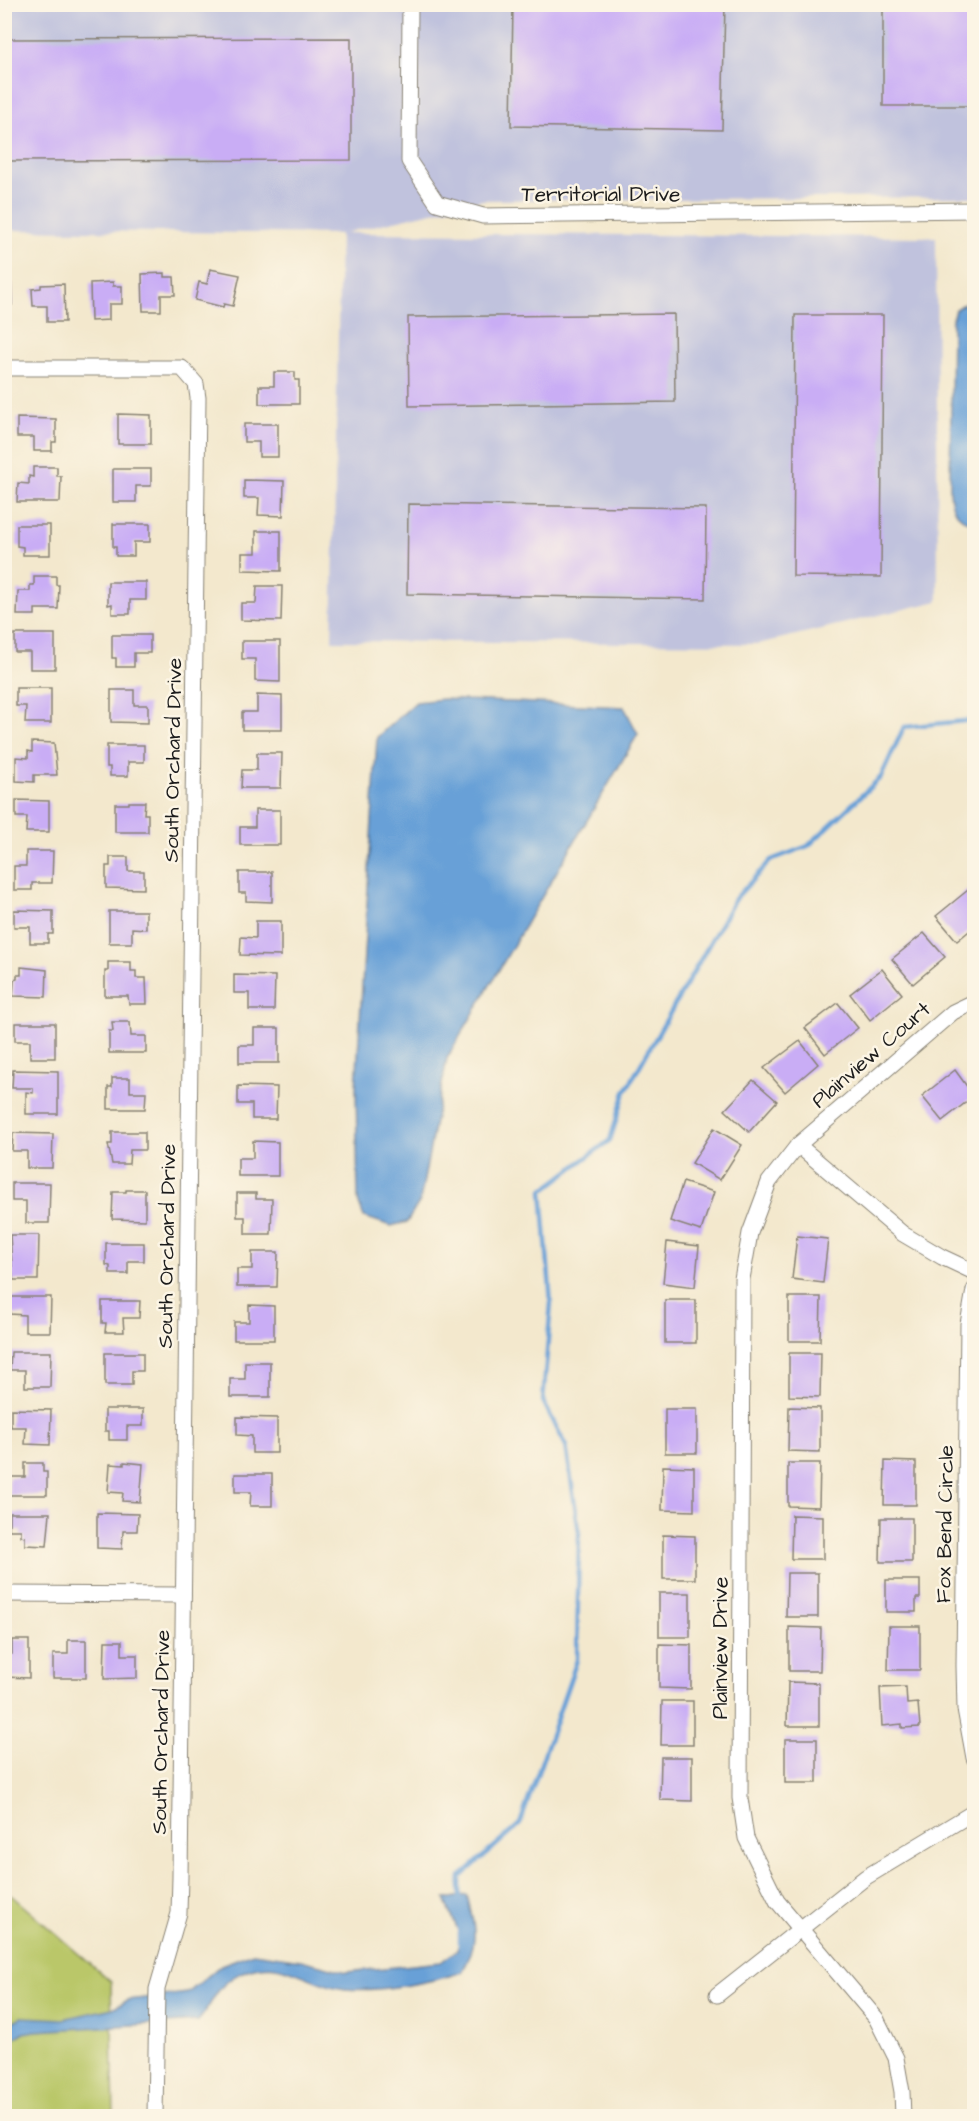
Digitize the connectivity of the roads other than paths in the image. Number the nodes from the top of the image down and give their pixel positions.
1 (410, 4) edge
2 (975, 210) edge
3 (4, 368) edge
4 (975, 1002) edge
5 (798, 1145) junction
6 (975, 1272) edge
7 (975, 1290) edge
8 (971, 1498) edge
9 (4, 1593) edge
10 (183, 1595) junction
11 (975, 1758) edge
12 (975, 1812) edge
13 (801, 1927) junction
14 (717, 1995) dead end
15 (155, 2116) edge
16 (903, 2116) edge

1 - 2 street, Territorial Drive
3 - 10 street, South Orchard Drive
4 - 5 street, Plainview Court
5 - 6 street
5 - 13 street, Plainview Drive
7 - 8 street, Fox Bend Circle
8 - 11 street, Fox Bend Circle
9 - 10 street
10 - 15 street, South Orchard Drive
12 - 13 street
13 - 14 street
13 - 16 street, Plainview Drive

